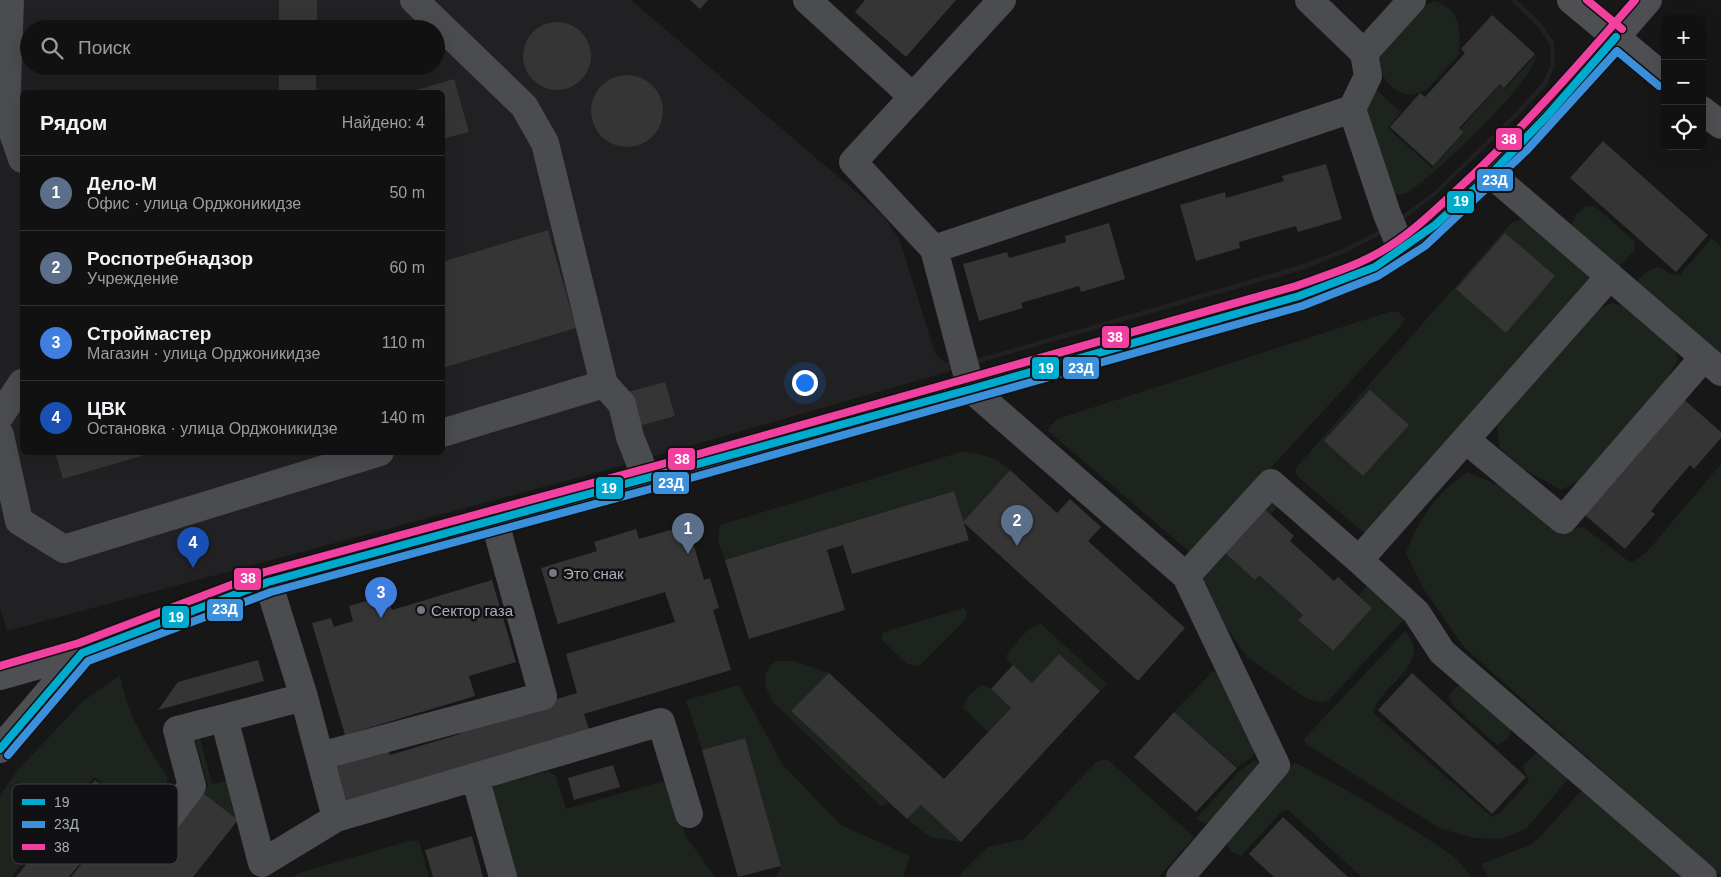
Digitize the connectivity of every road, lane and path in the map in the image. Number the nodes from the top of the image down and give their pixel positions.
1 (10, 0) edge
2 (414, 0) edge
3 (807, 0) edge
4 (1002, 0) edge
5 (1309, 0) edge
6 (1412, 0) edge
7 (1571, 0) edge
8 (1648, 0) edge
9 (435, 20) edge
10 (445, 30) edge
11 (1616, 37) junction
12 (1364, 53) junction
13 (1661, 75) edge
14 (913, 97) junction
15 (1352, 109) junction
16 (1706, 113) edge
17 (1721, 126) edge
18 (20, 152) edge
19 (1491, 174) junction
20 (934, 249) junction
21 (1402, 250) junction
22 (1610, 276) junction
23 (1713, 364) edge
24 (604, 384) junction
25 (20, 386) edge
26 (971, 389) junction
27 (0, 416) edge
28 (445, 432) edge
29 (0, 435) edge
30 (1466, 440) junction
31 (370, 455) edge
32 (648, 480) junction
33 (494, 519) junction
34 (1359, 560) junction
35 (1186, 576) junction
36 (268, 582) junction
37 (82, 654) junction
38 (0, 676) edge
39 (304, 697) junction
40 (224, 718) junction
41 (0, 749) edge
42 (320, 756) junction
43 (475, 777) junction
44 (178, 805) edge
45 (689, 814) dead end
46 (336, 818) junction
47 (260, 872) edge
48 (1186, 875) edge
49 (503, 877) edge
50 (1703, 877) edge

1 - 18 lane
2 - 9 lane
3 - 14 lane
4 - 14 lane
5 - 12 lane
6 - 12 lane
7 - 11 main road
8 - 11 main road
10 - 24 lane
11 - 13 main road
11 - 19 main road
12 - 15 lane
14 - 20 lane
15 - 20 lane
15 - 21 lane
16 - 17 main road
19 - 21 main road
19 - 22 lane
20 - 26 lane
21 - 26 main road
22 - 23 lane
22 - 30 lane
23 - 30 lane
24 - 28 lane
24 - 32 lane
25 - 27 lane
26 - 32 main road
26 - 35 lane
29 - 31 lane
30 - 34 lane
32 - 33 main road
33 - 36 main road
33 - 42 lane
34 - 35 lane
34 - 50 lane
35 - 48 lane
36 - 37 main road
36 - 39 lane
37 - 38 main road
37 - 41 main road
39 - 40 lane
39 - 42 lane
40 - 44 lane
40 - 47 lane
42 - 46 lane
43 - 45 lane
43 - 46 lane
43 - 49 lane
46 - 47 lane

